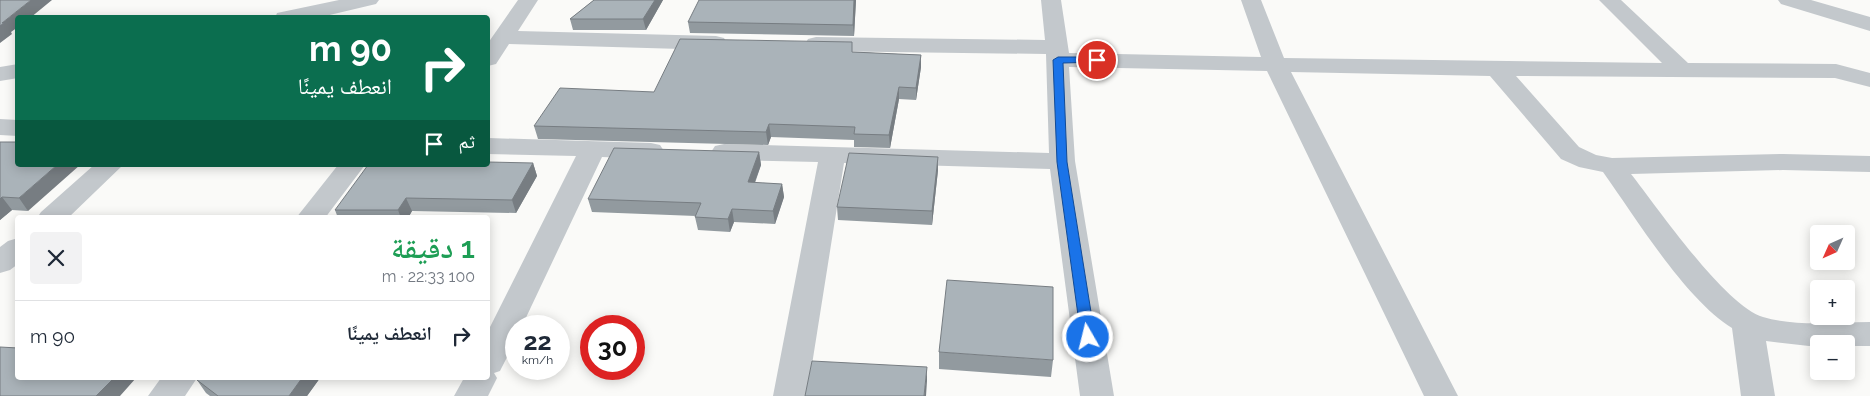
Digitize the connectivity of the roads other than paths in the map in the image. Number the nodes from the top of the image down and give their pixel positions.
1 (369, 0) edge
2 (528, 0) edge
3 (1051, 0) edge
4 (1251, 0) edge
5 (1609, 0) edge
6 (1788, 0) edge
7 (299, 15) edge
8 (1870, 24) edge
9 (502, 37) junction
10 (741, 43) edge
11 (791, 44) edge
12 (1058, 53) junction
13 (490, 55) edge
14 (1274, 63) junction
15 (1497, 69) junction
16 (1683, 71) junction
17 (15, 72) edge
18 (0, 74) edge
19 (1870, 80) edge
20 (0, 127) edge
21 (15, 128) edge
22 (490, 146) edge
23 (592, 151) junction
24 (671, 152) edge
25 (700, 152) edge
26 (832, 155) junction
27 (1062, 162) junction
28 (1870, 164) edge
29 (1612, 166) junction
30 (108, 167) edge
31 (350, 167) edge
32 (54, 215) edge
33 (312, 215) edge
34 (15, 250) edge
35 (0, 263) edge
36 (1747, 323) junction
37 (1870, 334) edge
38 (490, 358) edge
39 (178, 380) edge
40 (479, 380) edge
41 (165, 396) edge
42 (471, 396) edge
43 (790, 396) edge
44 (1097, 396) edge
45 (1441, 396) edge
46 (1758, 396) edge

1 - 7 street
2 - 9 street
3 - 12 street
4 - 14 street
5 - 16 street
6 - 8 street
9 - 10 street
9 - 13 street
11 - 12 street
12 - 14 street
12 - 27 street
14 - 15 street
14 - 45 street
15 - 16 street
15 - 29 street
16 - 19 street
17 - 18 street
20 - 21 street
22 - 23 street
23 - 24 street
23 - 38 street
25 - 26 street
26 - 27 street
26 - 43 street
27 - 44 street
28 - 29 street
29 - 36 street
30 - 32 street
31 - 33 street
34 - 35 street
36 - 37 street
36 - 46 street
39 - 41 street
40 - 42 street

